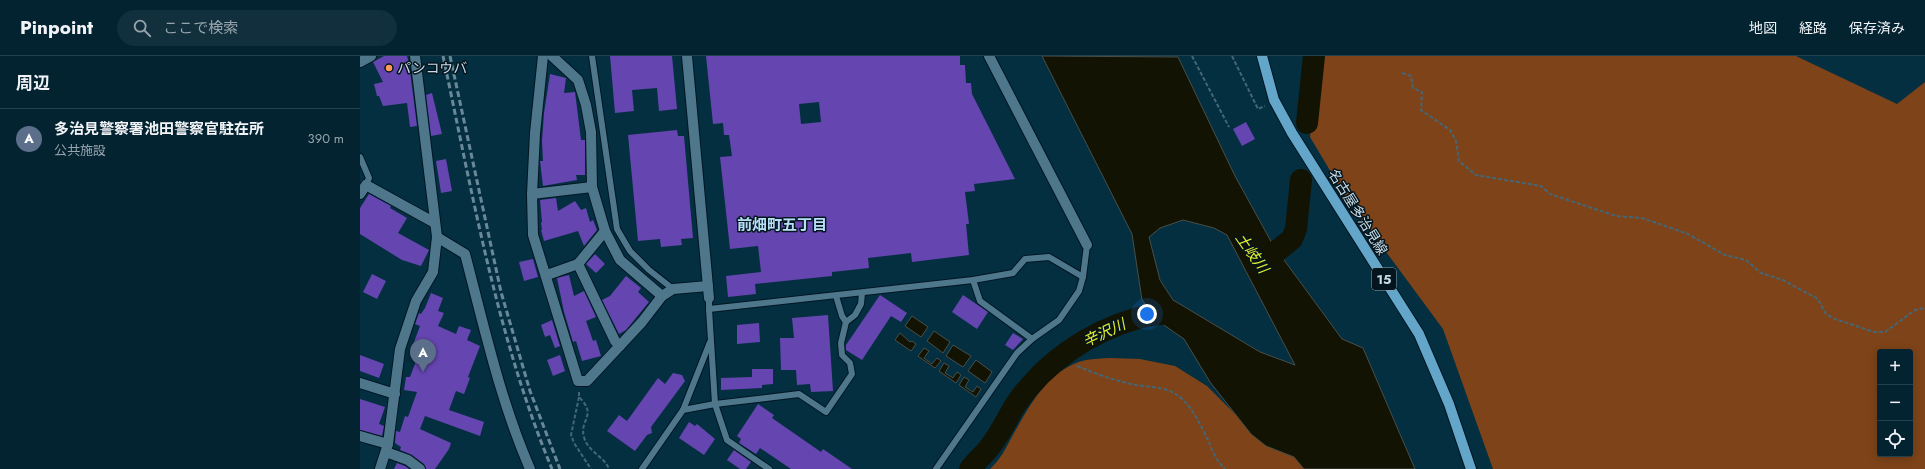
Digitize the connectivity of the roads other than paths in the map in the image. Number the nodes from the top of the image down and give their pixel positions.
1 (371, 56) edge
2 (415, 56) edge
3 (543, 56) edge
4 (552, 56) edge
5 (592, 56) edge
6 (687, 56) edge
7 (989, 56) edge
8 (1262, 56) edge
9 (360, 62) edge
10 (360, 157) edge
11 (366, 185) junction
12 (592, 187) junction
13 (360, 194) edge
14 (532, 194) junction
15 (435, 223) junction
16 (605, 231) junction
17 (437, 237) junction
18 (1087, 245) joint
19 (578, 264) junction
20 (547, 276) junction
21 (1083, 276) junction
22 (973, 280) junction
23 (708, 286) junction
24 (673, 289) junction
25 (862, 293) junction
26 (662, 296) junction
27 (836, 296) junction
28 (709, 298) joint
29 (709, 309) junction
30 (846, 322) junction
31 (1032, 339) junction
32 (711, 340) junction
33 (620, 346) junction
34 (360, 383) edge
35 (395, 394) junction
36 (715, 404) junction
37 (683, 410) junction
38 (360, 436) edge
39 (387, 448) junction
40 (380, 469) edge
41 (420, 469) edge
42 (530, 469) edge
43 (642, 469) edge
44 (769, 469) edge
45 (936, 469) edge
46 (1471, 469) edge

1 - 9 street
2 - 15 street
3 - 14 street
4 - 12 street
5 - 24 lane
6 - 23 street
7 - 18 street
8 - 46 main road, 名古屋多治見線 / 15
10 - 11 lane
11 - 13 street
11 - 15 street
12 - 14 street
12 - 16 street
14 - 20 street
15 - 17 street
16 - 19 street
16 - 26 street
17 - 35 street
17 - 42 street
18 - 21 lane
19 - 20 street
19 - 33 street
20 - 33 street
21 - 22 lane
21 - 31 lane
22 - 25 lane
22 - 31 lane
23 - 24 street
23 - 28 street
24 - 26 street
25 - 27 lane
25 - 30 lane
26 - 33 street
27 - 29 lane
27 - 30 lane
28 - 29 lane
29 - 32 lane
30 - 36 lane
31 - 45 lane
32 - 36 lane
32 - 37 lane
34 - 35 street
35 - 39 street
36 - 37 lane
36 - 44 lane
37 - 43 lane
38 - 39 street
39 - 40 street
39 - 41 street

